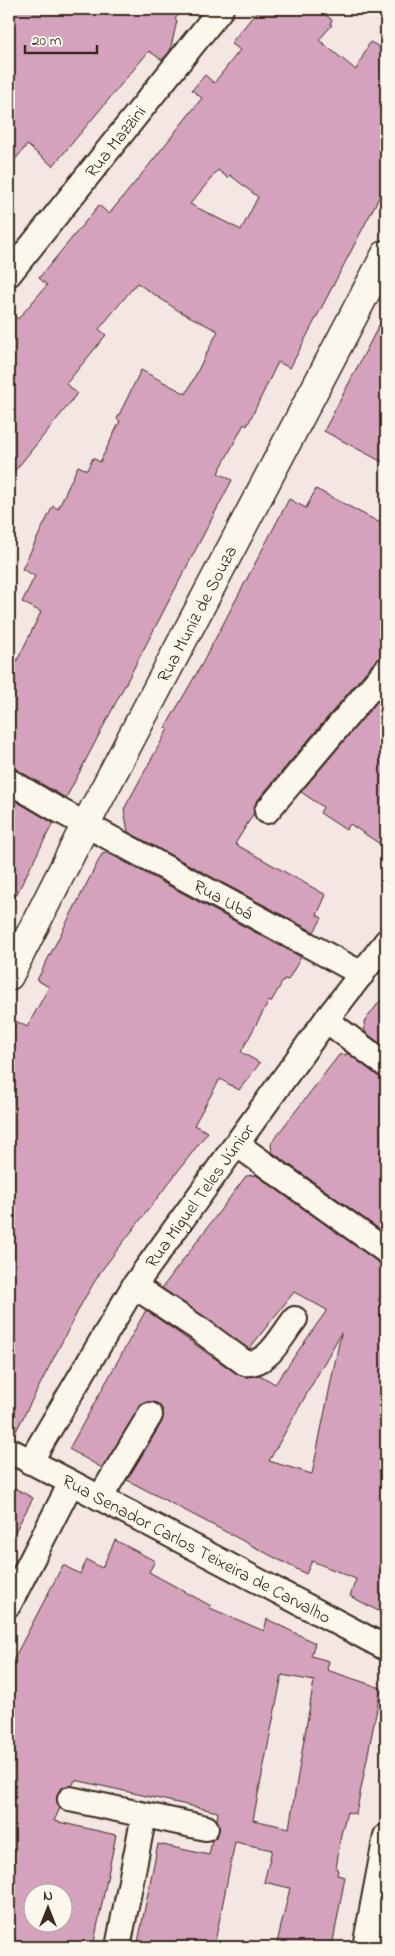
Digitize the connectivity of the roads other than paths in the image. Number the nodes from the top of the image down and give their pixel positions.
1 (221, 9) edge
2 (386, 254) edge
3 (9, 274) edge
4 (386, 670) edge
5 (13, 789) edge
6 (267, 811) dead end
7 (86, 824) junction
8 (386, 942) edge
9 (362, 974) junction
10 (9, 976) edge
11 (326, 1020) junction
12 (386, 1065) edge
13 (238, 1145) junction
14 (386, 1252) edge
15 (134, 1286) junction
16 (295, 1319) dead end
17 (150, 1415) dead end
18 (9, 1450) edge
19 (30, 1462) junction
20 (71, 1483) junction
21 (100, 1498) junction
22 (9, 1604) edge
23 (386, 1648) edge
24 (70, 1799) dead end
25 (144, 1814) junction
26 (206, 1828) dead end
27 (386, 1836) edge
28 (118, 1947) edge
29 (365, 1947) edge

1 - 3 street, Rua Mazzini
2 - 7 street, Rua Muniz de Souza
4 - 6 street
5 - 7 street, Rua Ubá
7 - 9 street, Rua Ubá
7 - 10 street, Rua Muniz de Souza
8 - 9 street, Rua Miguel Teles Júnior
9 - 11 street, Rua Miguel Teles Júnior
11 - 12 street
11 - 13 street, Rua Miguel Teles Júnior
13 - 14 street
13 - 15 street, Rua Miguel Teles Júnior
15 - 16 street
15 - 19 street, Rua Miguel Teles Júnior
17 - 21 street
18 - 19 street, Rua Senador Carlos Teixeira de Carvalho
19 - 20 street, Rua Senador Carlos Teixeira de Carvalho
20 - 21 street, Rua Senador Carlos Teixeira de Carvalho
20 - 22 street
21 - 23 street, Rua Senador Carlos Teixeira de Carvalho
24 - 25 street
25 - 26 street
25 - 28 street
27 - 29 street

